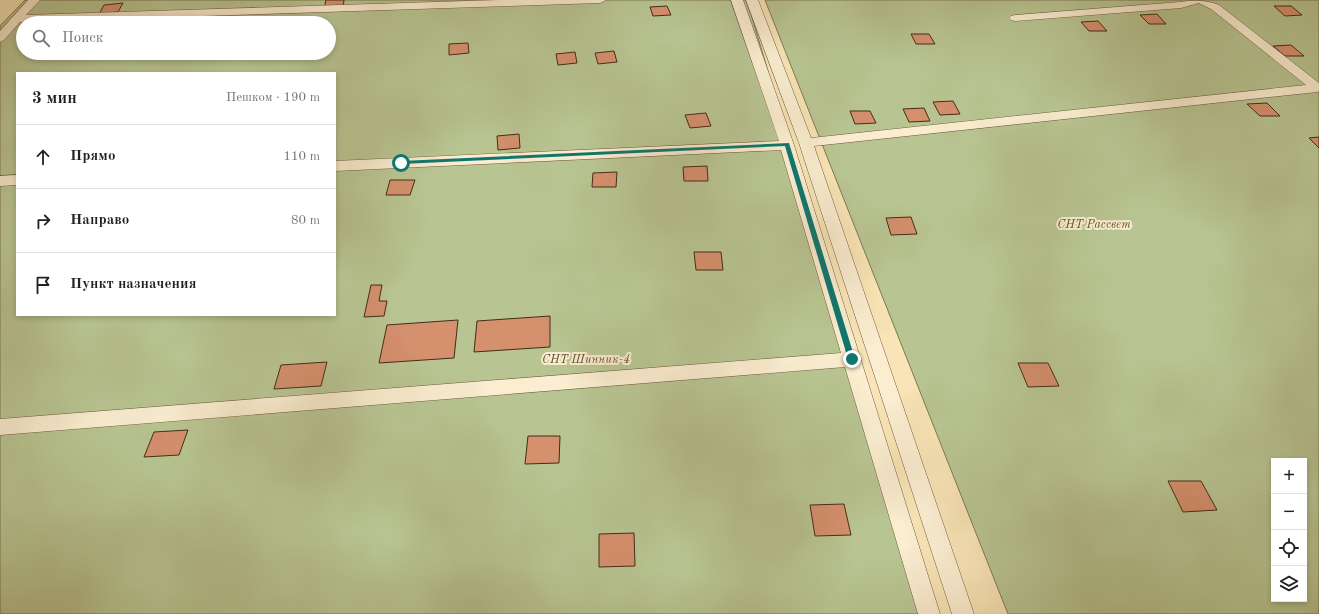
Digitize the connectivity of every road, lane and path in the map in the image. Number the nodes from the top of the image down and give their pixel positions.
1 (34, 0) edge
2 (600, 0) edge
3 (738, 0) edge
4 (752, 0) edge
5 (1197, 0) edge
6 (1200, 0) edge
7 (20, 16) edge
8 (109, 16) edge
9 (1015, 18) dead end
10 (16, 20) edge
11 (0, 38) edge
12 (1318, 88) edge
13 (806, 143) junction
14 (787, 144) junction
15 (336, 166) edge
16 (16, 180) edge
17 (0, 181) edge
18 (852, 359) junction
19 (0, 427) edge
20 (929, 614) edge
21 (963, 614) edge

1 - 7 lane
2 - 8 lane
3 - 14 lane
4 - 13 lane
5 - 9 lane
6 - 12 lane
10 - 11 lane
12 - 13 lane
13 - 21 lane
14 - 15 lane
14 - 18 lane
16 - 17 lane
18 - 19 lane
18 - 20 lane

